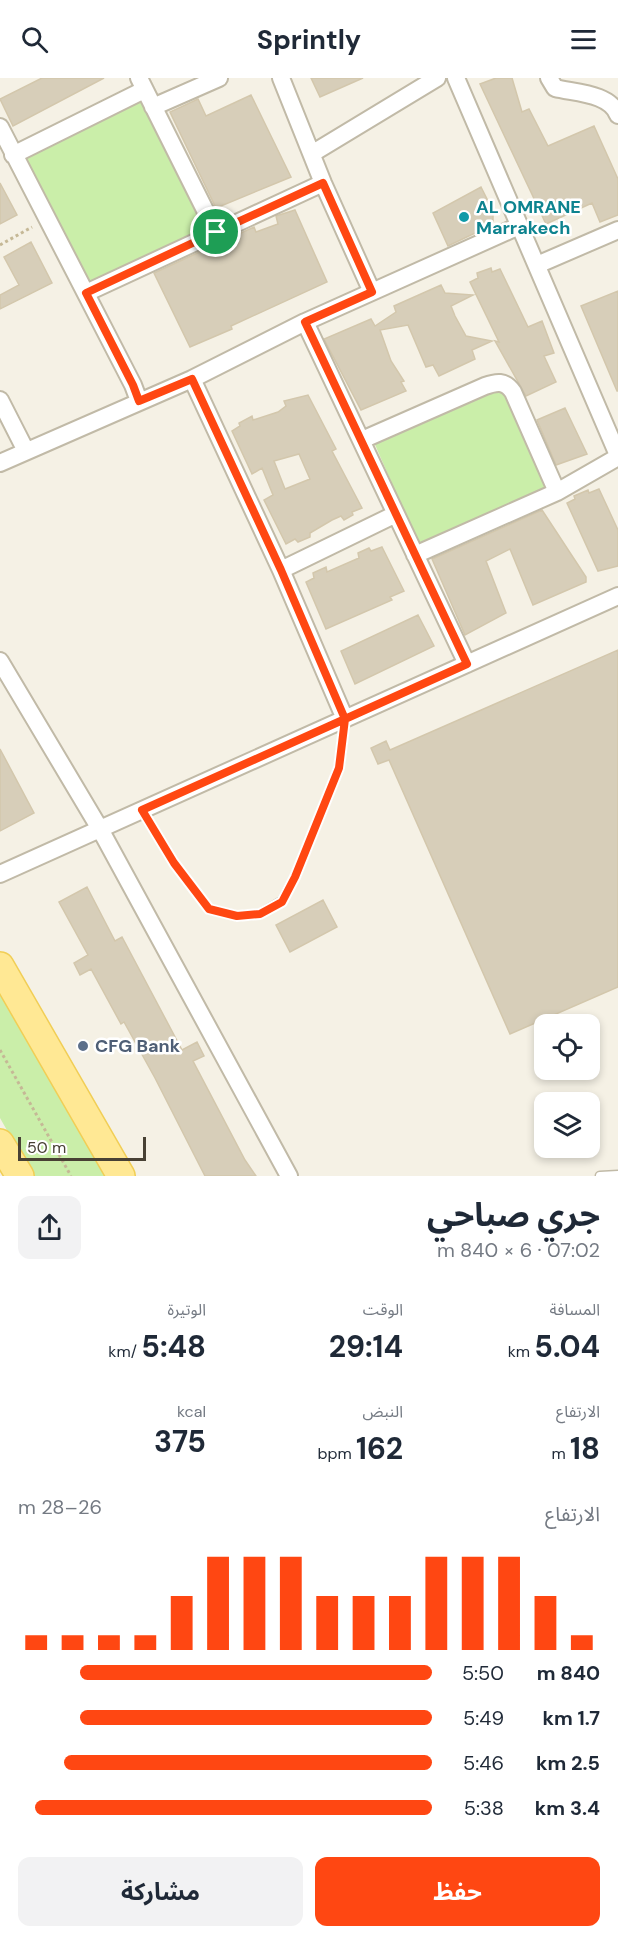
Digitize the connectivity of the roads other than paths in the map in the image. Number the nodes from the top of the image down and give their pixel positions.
1 (219, 78) edge
2 (281, 78) edge
3 (456, 78) edge
4 (549, 78) edge
5 (430, 80) edge
6 (141, 84) edge
7 (153, 107) junction
8 (617, 111) edge
9 (0, 128) edge
10 (313, 153) junction
11 (14, 155) junction
12 (323, 183) junction
13 (519, 226) junction
14 (618, 230) edge
15 (216, 232) junction
16 (537, 265) junction
17 (372, 292) junction
18 (86, 293) junction
19 (305, 322) junction
20 (192, 379) junction
21 (0, 400) edge
22 (139, 401) junction
23 (362, 440) junction
24 (26, 451) junction
25 (618, 456) edge
26 (0, 463) edge
27 (557, 492) junction
28 (396, 514) junction
29 (415, 555) junction
30 (281, 570) junction
31 (618, 596) edge
32 (0, 661) edge
33 (467, 664) junction
34 (345, 719) junction
35 (142, 810) junction
36 (100, 829) junction
37 (0, 873) edge
38 (0, 966) edge
39 (0, 1143) edge
40 (618, 1175) edge
41 (20, 1176) edge
42 (122, 1176) edge
43 (289, 1176) edge
44 (600, 1176) edge

1 - 7 street
2 - 10 street
3 - 13 street
4 - 8 street
5 - 10 street
6 - 7 street
6 - 11 street
7 - 15 street
9 - 11 street
10 - 12 street
11 - 18 street
12 - 15 street
12 - 17 street
13 - 16 street
13 - 17 street
14 - 16 street
15 - 18 street
16 - 25 street
17 - 19 street
18 - 22 street
19 - 20 street
19 - 23 street
20 - 22 street
20 - 30 street
21 - 24 street
22 - 24 street
23 - 27 street
23 - 28 street
24 - 26 street
25 - 27 street
27 - 29 street
28 - 29 street
28 - 30 street
29 - 33 street
30 - 34 street
31 - 33 street
32 - 36 street
33 - 34 street
34 - 35 street
34 - 35 lane
35 - 36 street
36 - 37 street
36 - 43 street
38 - 42 main road
39 - 41 main road
40 - 44 lane

